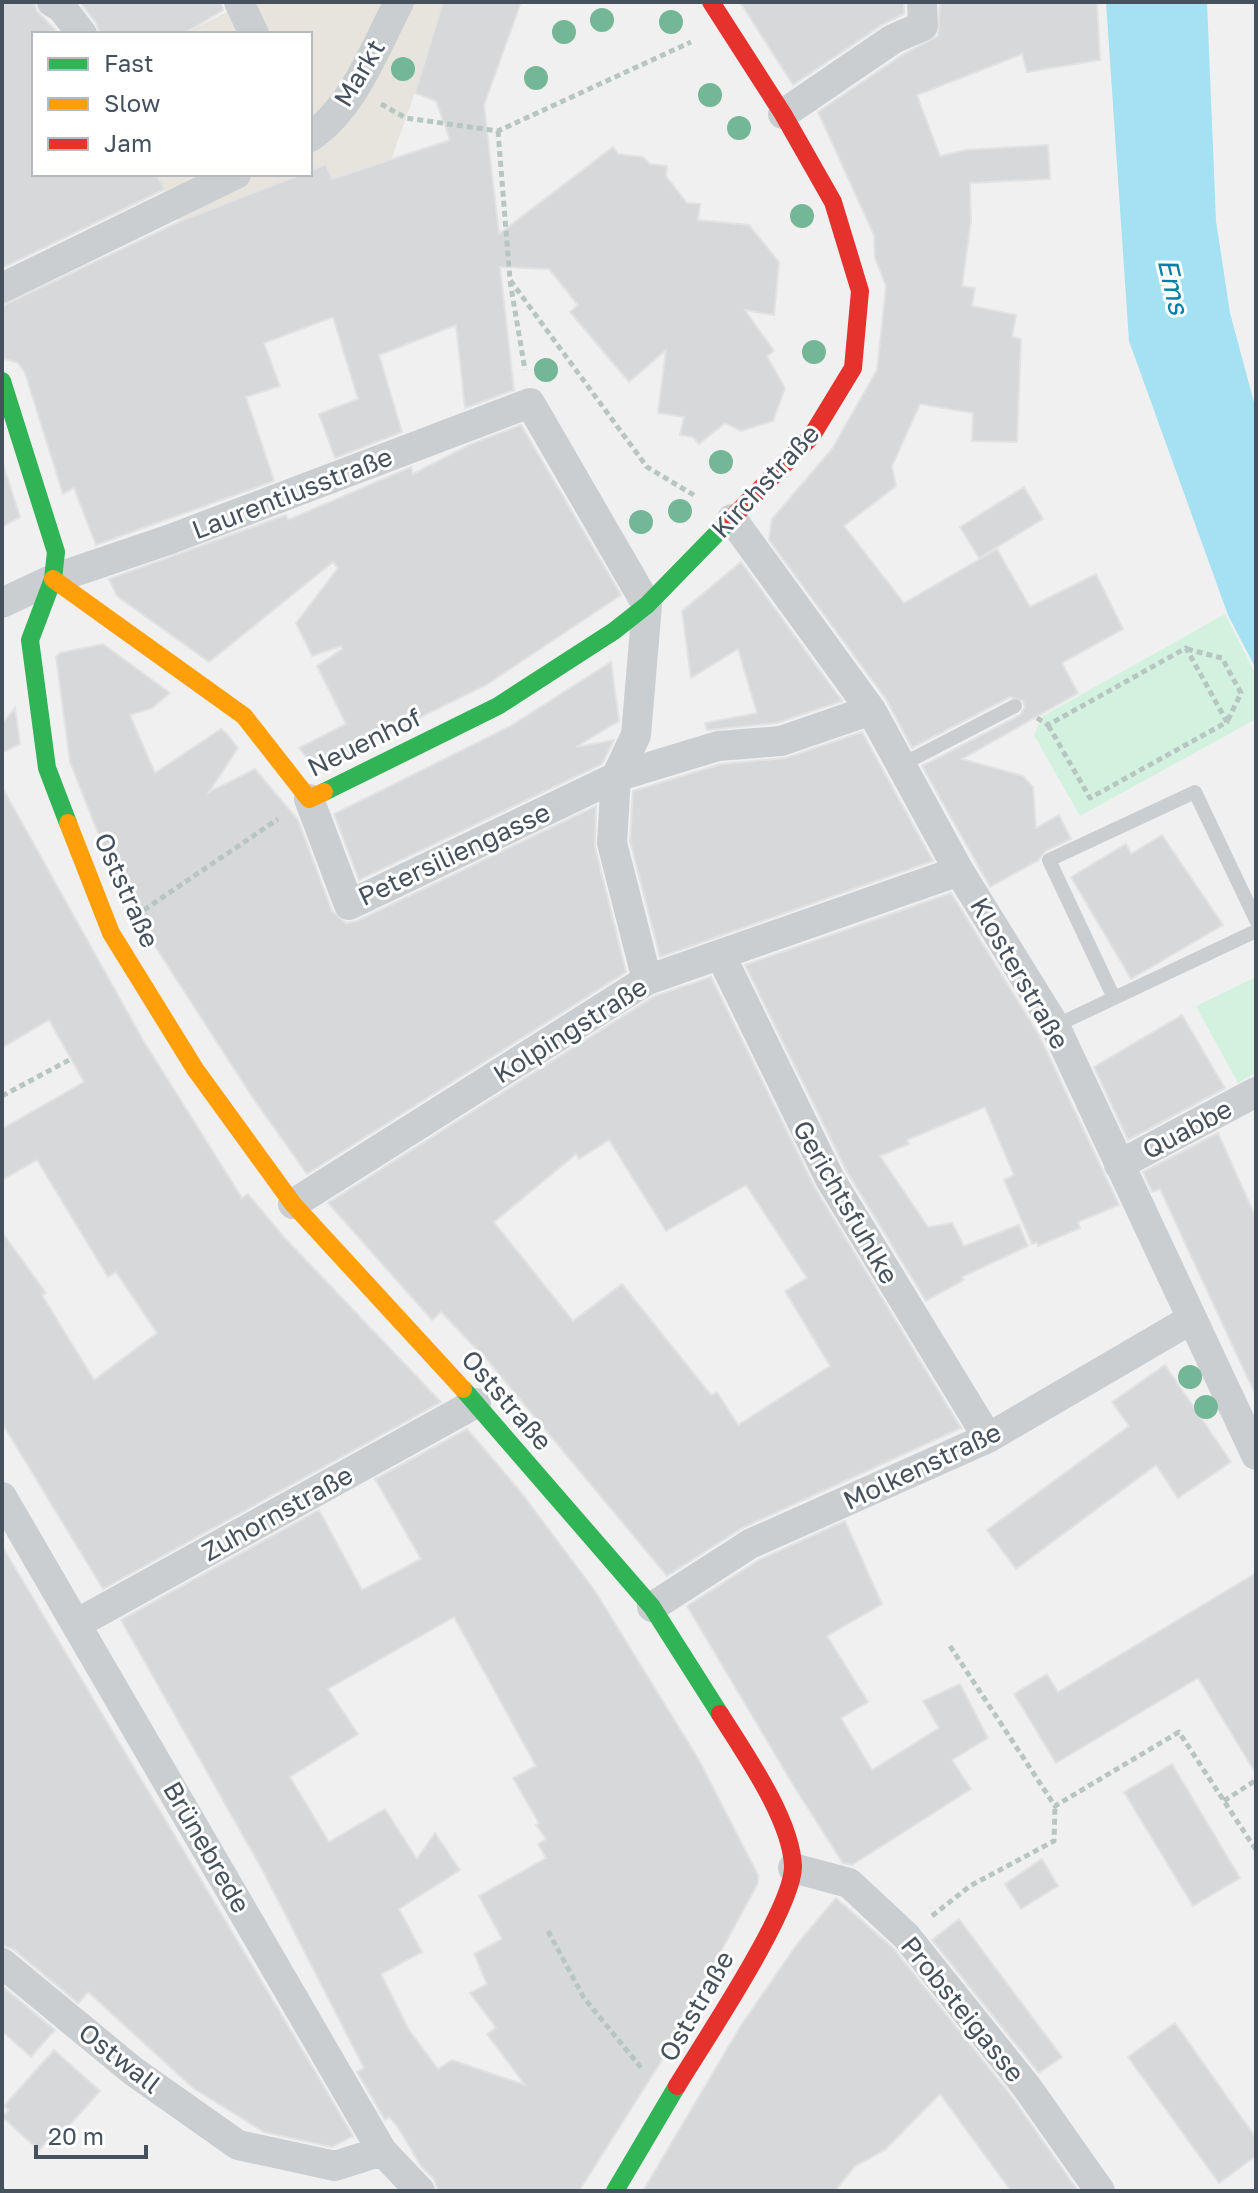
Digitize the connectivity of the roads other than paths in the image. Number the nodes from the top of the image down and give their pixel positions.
1 (52, 2) edge
2 (399, 2) edge
3 (711, 2) edge
4 (922, 2) edge
5 (80, 32) edge
6 (783, 114) junction
7 (312, 136) edge
8 (232, 176) edge
9 (2, 288) edge
10 (2, 381) edge
11 (732, 519) junction
12 (53, 579) junction
13 (2, 603) edge
14 (647, 605) junction
15 (1015, 706) road end
16 (871, 710) junction
17 (903, 764) junction
18 (616, 777) junction
19 (309, 799) junction
20 (959, 871) junction
21 (1256, 920) edge
22 (1256, 931) edge
23 (721, 956) junction
24 (647, 980) junction
25 (1114, 998) junction
26 (1055, 1026) junction
27 (1256, 1092) edge
28 (1119, 1165) junction
29 (293, 1204) junction
30 (1190, 1320) junction
31 (476, 1403) junction
32 (988, 1438) junction
33 (1256, 1455) edge
34 (2, 1497) edge
35 (652, 1607) junction
36 (78, 1623) junction
37 (793, 1868) junction
38 (2, 1963) edge
39 (382, 2151) junction
40 (420, 2191) edge
41 (615, 2191) edge
42 (1100, 2191) edge

1 - 5 street
2 - 7 street, Markt
3 - 6 street, Kirchstraße
4 - 6 street
6 - 11 street, Kirchstraße
8 - 9 street
10 - 12 street
11 - 14 street, Kirchstraße
11 - 16 street, Klosterstraße
12 - 13 street, Laurentiusstraße
12 - 14 street, Laurentiusstraße
12 - 19 street, Neuenhof
12 - 29 street, Oststraße
14 - 18 street
14 - 19 street, Neuenhof
15 - 17 lane
16 - 17 street, Klosterstraße
16 - 18 street
17 - 20 street, Klosterstraße
18 - 19 street, Petersiliengasse
18 - 24 street
20 - 23 street, Kolpingstraße
20 - 26 street, Klosterstraße
21 - 25 lane
22 - 25 lane
23 - 24 street, Kolpingstraße
23 - 32 street, Gerichtsfuhlke
24 - 29 street, Kolpingstraße
25 - 26 lane
26 - 28 street, Klosterstraße
27 - 28 street, Quabbe
28 - 30 street, Klosterstraße
29 - 31 street, Oststraße
30 - 32 street, Molkenstraße
30 - 33 street, Klosterstraße
31 - 35 street, Oststraße
31 - 36 street, Zuhornstraße
32 - 35 street, Molkenstraße
34 - 36 street, Brünebrede
35 - 37 street, Oststraße
36 - 39 street, Brünebrede
37 - 41 street, Oststraße
37 - 42 street, Probsteigasse
38 - 39 street, Ostwall
39 - 40 street, Brünebrede

